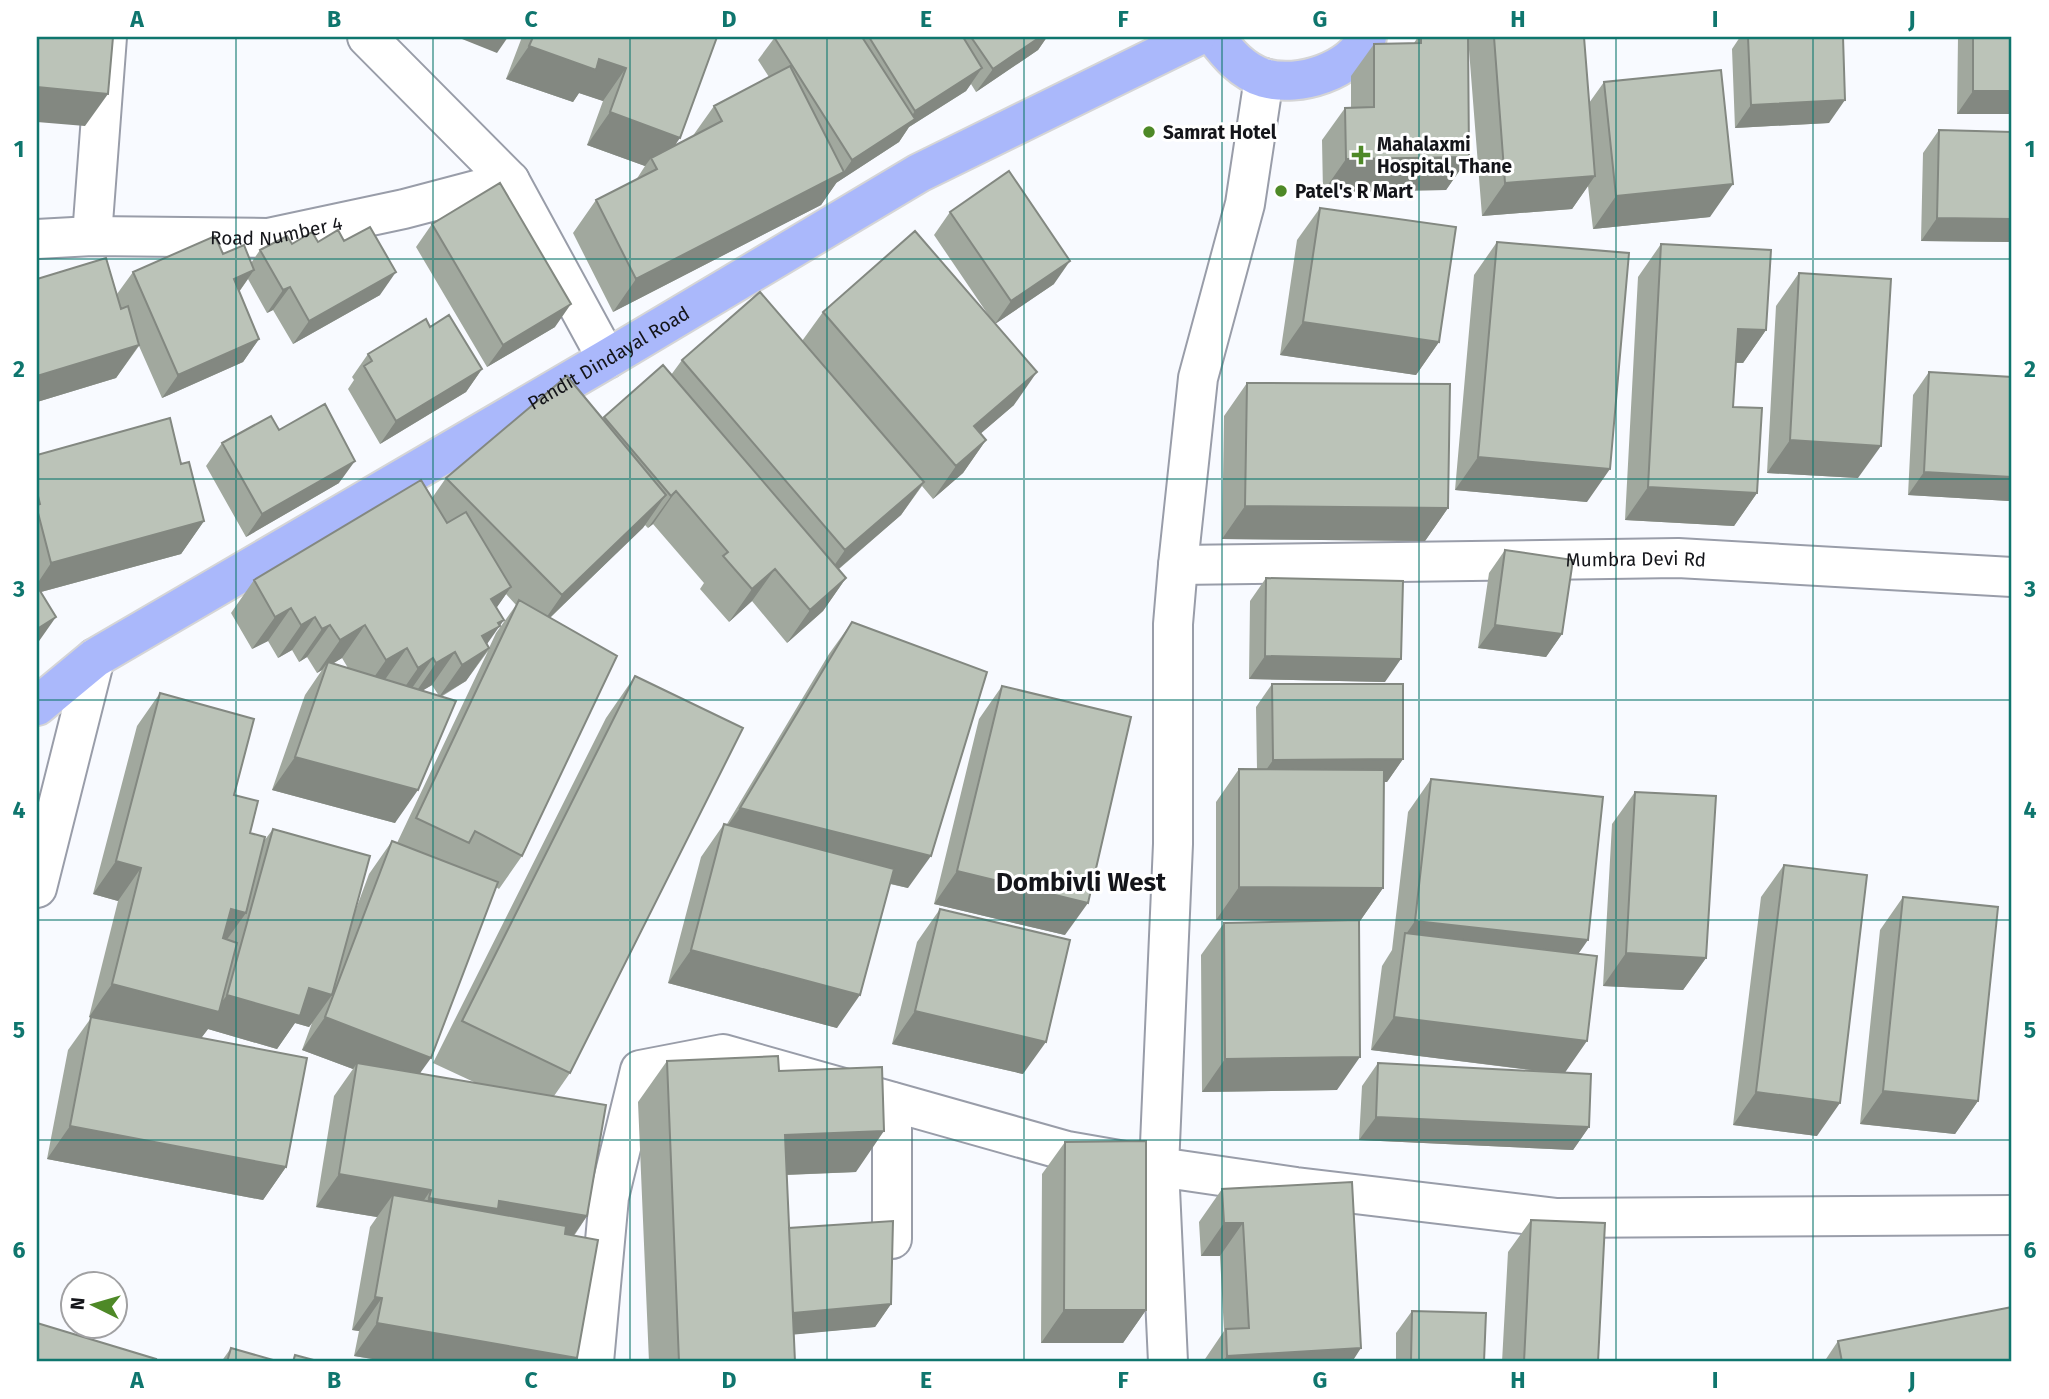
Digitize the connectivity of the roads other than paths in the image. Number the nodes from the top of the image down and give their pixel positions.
1 (107, 37) edge
2 (367, 37) edge
3 (1196, 37) edge
4 (1215, 37) edge
5 (1367, 37) edge
6 (1264, 78) junction
7 (510, 181) junction
8 (92, 236) junction
9 (37, 239) edge
10 (607, 359) junction
11 (1178, 565) junction
12 (2012, 577) edge
13 (95, 658) junction
14 (37, 706) edge
15 (37, 888) edge
16 (892, 1102) junction
17 (1159, 1167) junction
18 (1336, 1191) junction
19 (2012, 1215) edge
20 (1339, 1231) edge
21 (892, 1239) edge
22 (594, 1362) edge
23 (1168, 1362) edge

1 - 8 street
2 - 7 street
3 - 10 main road, Pandit Dindayal Road
4 - 6 main road
5 - 6 main road
6 - 11 street
7 - 8 street, Road Number 4
7 - 10 street
8 - 9 street, Road Number 4
10 - 13 main road, Pandit Dindayal Road
11 - 12 street, Mumbra Devi Rd
11 - 17 street
13 - 14 main road, Pandit Dindayal Road
13 - 15 street
16 - 17 street
16 - 21 street
16 - 22 street
17 - 18 street
17 - 23 street
18 - 19 street
18 - 20 street

